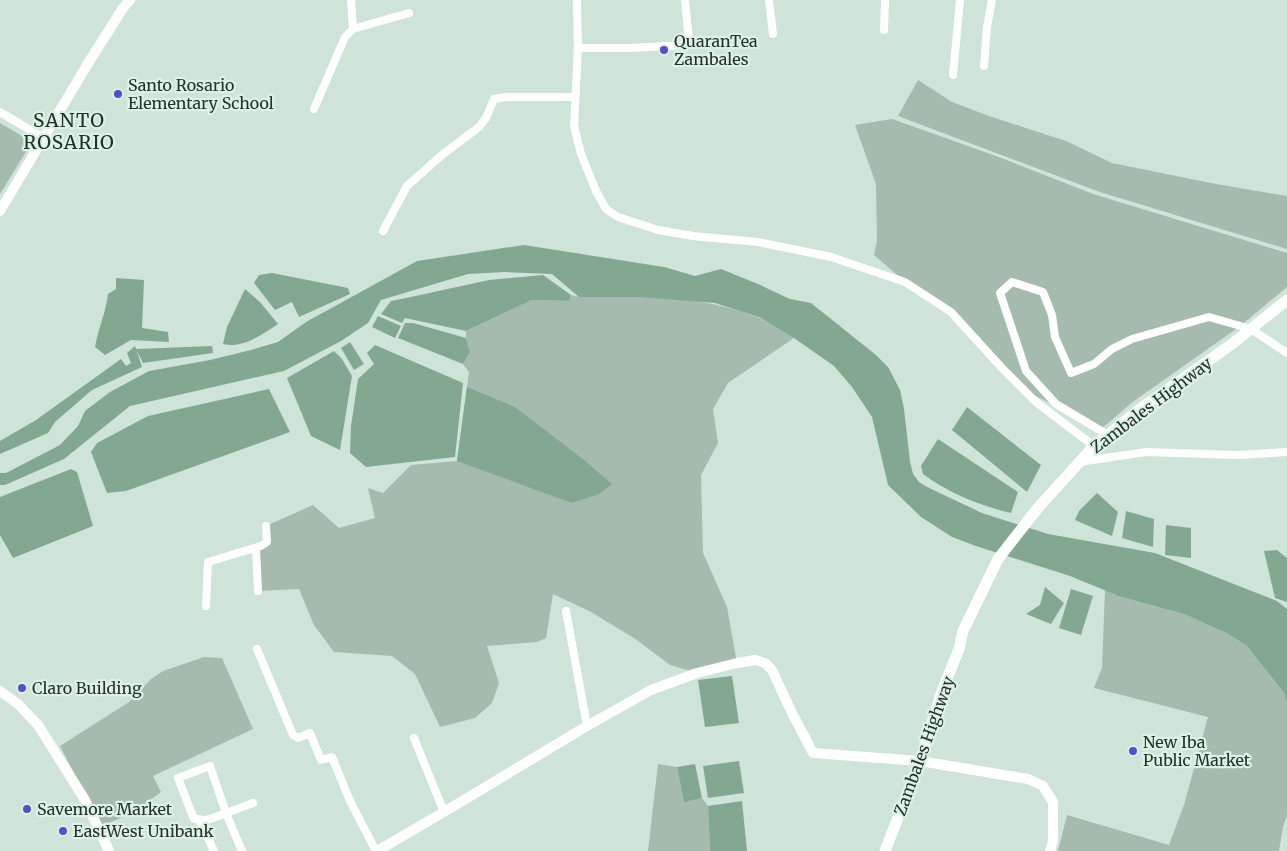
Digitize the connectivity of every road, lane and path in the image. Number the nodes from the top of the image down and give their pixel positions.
1 (130, 0) edge
2 (351, 0) edge
3 (577, 0) edge
4 (685, 0) edge
5 (769, 0) edge
6 (885, 0) edge
7 (960, 0) edge
8 (992, 0) edge
9 (409, 13) dead end
10 (352, 29) junction
11 (884, 30) dead end
12 (773, 34) dead end
13 (578, 48) junction
14 (984, 66) dead end
15 (953, 75) dead end
16 (575, 97) junction
17 (314, 109) dead end
18 (0, 112) edge
19 (44, 138) junction
20 (0, 211) edge
21 (383, 231) dead end
22 (1287, 300) edge
23 (1251, 330) junction
24 (1287, 353) edge
25 (1108, 435) junction
26 (1094, 446) junction
27 (1287, 452) edge
28 (1079, 462) junction
29 (266, 526) dead end
30 (256, 548) junction
31 (258, 591) dead end
32 (206, 606) dead end
33 (566, 610) dead end
34 (256, 649) dead end
35 (0, 691) edge
36 (587, 726) junction
37 (414, 738) dead end
38 (920, 761) junction
39 (253, 804) dead end
40 (444, 812) junction
41 (226, 813) junction
42 (199, 821) junction
43 (109, 851) edge
44 (214, 851) edge
45 (242, 851) edge
46 (376, 851) edge
47 (885, 851) edge
48 (1050, 851) edge

1 - 19 street
2 - 10 street
3 - 13 street
4 - 13 street
5 - 12 street
6 - 11 street
7 - 15 street
8 - 14 street
9 - 10 street
10 - 17 street
13 - 16 street
16 - 21 street
16 - 26 street
18 - 19 street
19 - 20 street
22 - 23 main road, Zambales Highway
23 - 24 street
23 - 25 main road, Zambales Highway
23 - 25 street
25 - 26 main road, Zambales Highway
26 - 28 main road, Zambales Highway
27 - 28 street
28 - 38 main road, Zambales Highway
29 - 30 street
30 - 31 street
30 - 32 street
33 - 36 street
34 - 46 street
35 - 43 street
36 - 38 street
36 - 40 street
37 - 40 street
38 - 47 main road, Zambales Highway
38 - 48 street
39 - 41 street
40 - 46 street
41 - 42 street
41 - 42 street
41 - 45 street
42 - 44 street

